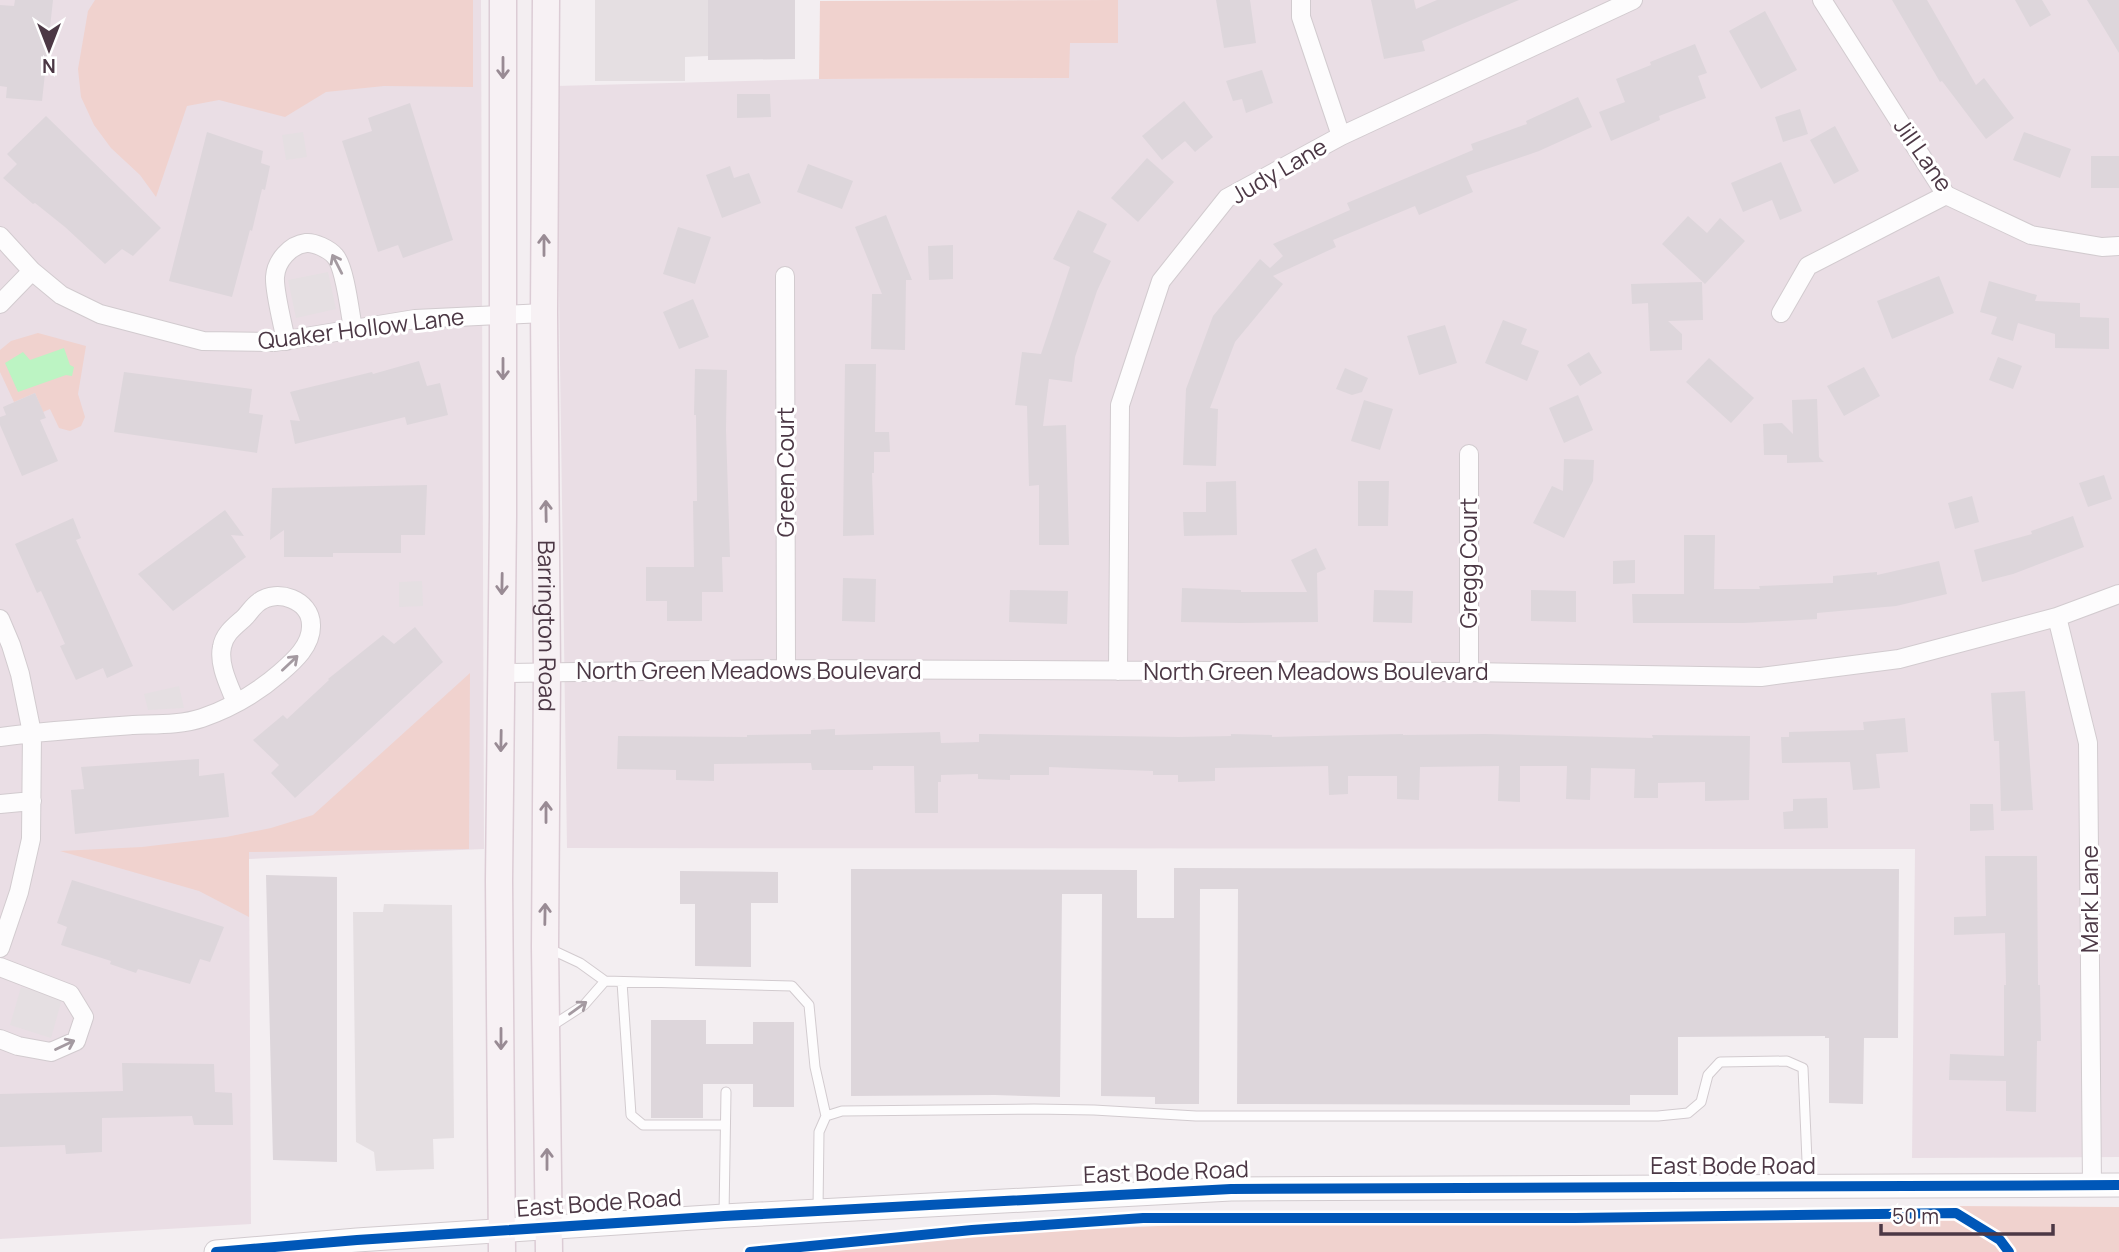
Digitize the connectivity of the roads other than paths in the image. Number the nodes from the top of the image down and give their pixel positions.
1 (503, 0) edge
2 (546, 0) edge
3 (1301, 0) edge
4 (1633, 0) edge
5 (1822, 0) edge
6 (1341, 136) junction
7 (1946, 195) junction
8 (0, 236) edge
9 (2119, 246) edge
10 (32, 271) junction
11 (785, 276) dead end
12 (0, 304) edge
13 (544, 313) junction
14 (1780, 313) dead end
15 (504, 314) junction
16 (353, 330) junction
17 (286, 341) junction
18 (1469, 454) dead end
19 (2119, 594) edge
20 (2057, 617) junction
21 (0, 619) edge
22 (786, 669) junction
23 (1118, 671) junction
24 (547, 672) junction
25 (1469, 672) junction
26 (501, 673) junction
27 (236, 703) junction
28 (32, 733) junction
29 (0, 737) edge
30 (32, 801) junction
31 (0, 804) edge
32 (545, 947) junction
33 (0, 948) edge
34 (0, 967) edge
35 (605, 981) junction
36 (622, 982) junction
37 (547, 1029) junction
38 (0, 1039) edge
39 (726, 1092) dead end
40 (826, 1115) junction
41 (725, 1125) junction
42 (2092, 1185) junction
43 (2119, 1185) edge
44 (1808, 1186) junction
45 (818, 1211) junction
46 (724, 1216) junction
47 (548, 1240) edge
48 (502, 1241) edge
49 (216, 1252) edge

1 -> 15 main road, Barrington Road
13 -> 2 main road, Barrington Road
3 - 6 street
4 - 6 street, Judy Lane
5 - 7 street, Jill Lane
6 - 23 street, Judy Lane
7 - 9 street, Jill Lane
7 - 14 street
8 - 10 street, Quaker Hollow Lane
10 - 12 street
10 - 17 street, Quaker Hollow Lane
11 - 22 street, Green Court
13 - 15 street, Quaker Hollow Lane
24 -> 13 main road, Barrington Road
15 - 16 street, Quaker Hollow Lane
15 -> 26 main road, Barrington Road
16 - 17 street, Quaker Hollow Lane
16 -> 17 street
18 - 25 street, Gregg Court
19 - 20 street, North Green Meadows Boulevard
20 - 25 street, North Green Meadows Boulevard
20 - 42 street, Mark Lane
21 - 28 street
22 - 23 street, North Green Meadows Boulevard
22 - 24 street, North Green Meadows Boulevard
23 - 25 street, North Green Meadows Boulevard
24 - 26 street, North Green Meadows Boulevard
32 -> 24 main road, Barrington Road
26 -> 48 main road, Barrington Road
27 -> 27 street
27 - 28 street
28 - 29 street
28 - 30 street
30 - 31 street
30 - 33 street
32 - 35 lane
32 - 37 main road, Barrington Road
38 -> 34 street
35 - 36 lane
37 -> 35 lane
36 - 40 lane
36 - 41 lane
47 -> 37 main road, Barrington Road
39 - 41 lane
40 - 44 lane
40 - 45 lane
41 - 46 lane
42 - 43 street, East Bode Road
42 - 44 street, East Bode Road
44 - 45 street, East Bode Road
45 - 46 street, East Bode Road
46 - 47 street, East Bode Road
47 - 48 street, East Bode Road
48 - 49 street, East Bode Road

